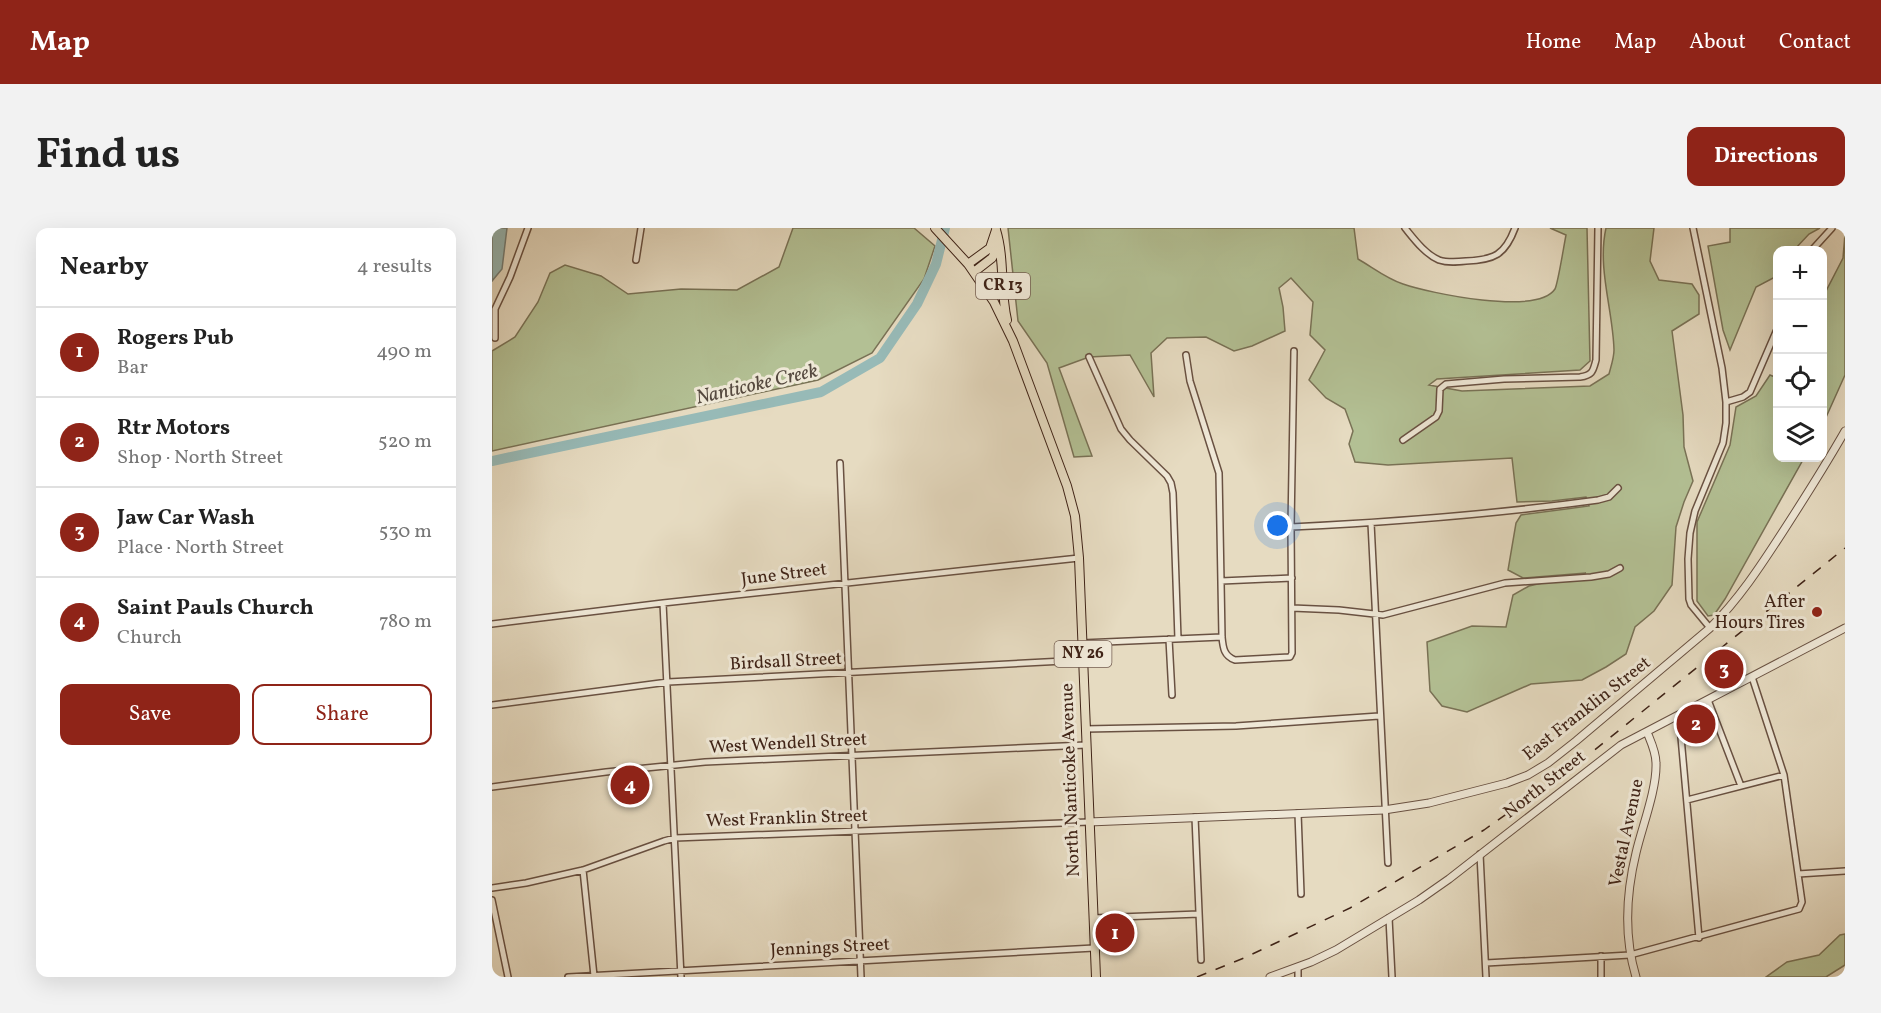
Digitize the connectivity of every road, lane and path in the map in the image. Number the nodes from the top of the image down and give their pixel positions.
1 (528, 228) edge
2 (641, 228) edge
3 (935, 228) edge
4 (1405, 228) edge
5 (1515, 228) edge
6 (1598, 228) edge
7 (1693, 228) edge
8 (1832, 228) edge
9 (996, 229) edge
10 (1000, 243) junction
11 (1816, 246) edge
12 (636, 260) dead end
13 (968, 264) junction
14 (974, 272) junction
15 (495, 338) dead end
16 (1773, 339) edge
17 (1013, 341) junction
18 (1294, 351) dead end
19 (1186, 355) dead end
20 (1089, 357) dead end
21 (1726, 402) junction
22 (1845, 431) edge
23 (1404, 440) dead end
24 (840, 463) dead end
25 (1618, 488) dead end
26 (1371, 523) junction
27 (1291, 527) junction
28 (1079, 558) junction
29 (1620, 568) dead end
30 (1292, 578) junction
31 (1221, 581) junction
32 (846, 583) junction
33 (663, 603) junction
34 (1292, 608) junction
35 (1375, 615) junction
36 (492, 624) edge
37 (1710, 628) junction
38 (1845, 628) edge
39 (1222, 637) junction
40 (1169, 639) junction
41 (1178, 639) junction
42 (1082, 643) junction
43 (1083, 660) junction
44 (850, 674) junction
45 (1752, 677) junction
46 (668, 682) junction
47 (1172, 695) dead end
48 (1708, 700) junction
49 (492, 705) edge
50 (1379, 716) junction
51 (1679, 716) junction
52 (1085, 729) junction
53 (1647, 732) junction
54 (1086, 745) junction
55 (853, 755) junction
56 (672, 765) junction
57 (1784, 775) junction
58 (1741, 786) junction
59 (492, 787) edge
60 (1687, 800) junction
61 (1384, 810) junction
62 (1298, 813) junction
63 (1195, 818) junction
64 (1089, 822) junction
65 (856, 832) junction
66 (675, 838) junction
67 (1480, 854) junction
68 (1388, 863) dead end
69 (583, 870) junction
70 (1845, 871) edge
71 (1798, 874) junction
72 (492, 888) edge
73 (1300, 894) dead end
74 (492, 900) edge
75 (1199, 914) junction
76 (1093, 918) junction
77 (1389, 918) junction
78 (1698, 938) junction
79 (1094, 948) junction
80 (1629, 955) junction
81 (1601, 956) junction
82 (1201, 960) dead end
83 (860, 961) junction
84 (1486, 963) junction
85 (1298, 967) junction
86 (681, 974) edge
87 (594, 976) edge
88 (601, 976) edge
89 (508, 977) edge
90 (568, 977) edge
91 (861, 977) edge
92 (1096, 977) edge
93 (1270, 977) edge
94 (1298, 977) edge
95 (1392, 977) edge
96 (1486, 977) edge
97 (1601, 977) edge
98 (1636, 977) edge

1 - 15 street
2 - 12 street
3 - 13 main road, NY 26
4 - 5 street
6 - 23 street
7 - 21 street
8 - 11 street
9 - 10 main road, CR 13
9 - 13 main road, CR 13
10 - 14 main road, CR 13
10 - 17 main road, CR 13
13 - 14 main road, NY 26
14 - 17 main road, NY 26
16 - 21 street
17 - 28 main road, North Nanticoke Avenue / NY 26
18 - 27 street
19 - 31 street
20 - 41 street
21 - 37 street
22 - 37 street, East Franklin Street
24 - 32 street
25 - 26 street
26 - 27 street
26 - 35 street
27 - 30 street
28 - 32 street, June Street
28 - 42 main road, North Nanticoke Avenue / NY 26
29 - 35 street
30 - 31 street
30 - 34 street
31 - 39 street
32 - 33 street, June Street
32 - 44 street
33 - 36 street, June Street
33 - 46 street
34 - 35 street
34 - 39 street
35 - 50 street
37 - 61 street, East Franklin Street
38 - 45 street, North Street
39 - 41 street
40 - 41 street
40 - 42 street
40 - 47 street
42 - 43 main road, North Nanticoke Avenue / NY 26
43 - 44 street, Birdsall Street
43 - 52 main road, North Nanticoke Avenue / NY 26
44 - 46 street, Birdsall Street
44 - 55 street
45 - 48 street, North Street
45 - 57 street
46 - 49 street, Birdsall Street
46 - 56 street
48 - 51 street, North Street
48 - 58 street
50 - 52 street
50 - 61 street
51 - 53 street, North Street
51 - 60 street
52 - 54 main road, North Nanticoke Avenue / NY 26
53 - 67 street, North Street
53 - 80 street, Vestal Avenue
54 - 55 street, West Wendell Street
54 - 64 main road, North Nanticoke Avenue / NY 26
55 - 56 street, West Wendell Street
55 - 65 street
56 - 59 street, West Wendell Street
56 - 66 street
57 - 58 street
57 - 71 street
58 - 60 street
60 - 78 street
61 - 62 street, East Franklin Street
61 - 68 street
62 - 63 street, East Franklin Street
62 - 73 street
63 - 64 street, East Franklin Street
63 - 75 street
64 - 65 street, West Franklin Street
64 - 76 main road, North Nanticoke Avenue / NY 26
65 - 66 street, West Franklin Street
65 - 83 street
66 - 69 street, West Franklin Street
66 - 86 street
67 - 77 street, North Street
67 - 84 street
69 - 72 street, West Franklin Street
69 - 87 street
70 - 71 street
71 - 78 street
74 - 89 street
75 - 76 street
75 - 82 street
76 - 79 main road, North Nanticoke Avenue / NY 26
77 - 85 street, North Street
77 - 95 street
78 - 80 street
79 - 83 street, Jennings Street
79 - 92 main road, North Nanticoke Avenue / NY 26
80 - 81 street
80 - 98 street, Vestal Avenue
81 - 84 street
81 - 97 street
83 - 86 street, Jennings Street
83 - 91 street
84 - 96 street
85 - 93 street, North Street
85 - 94 street
86 - 88 street, Jennings Street
87 - 88 street, Jennings Street
87 - 90 street, Jennings Street

